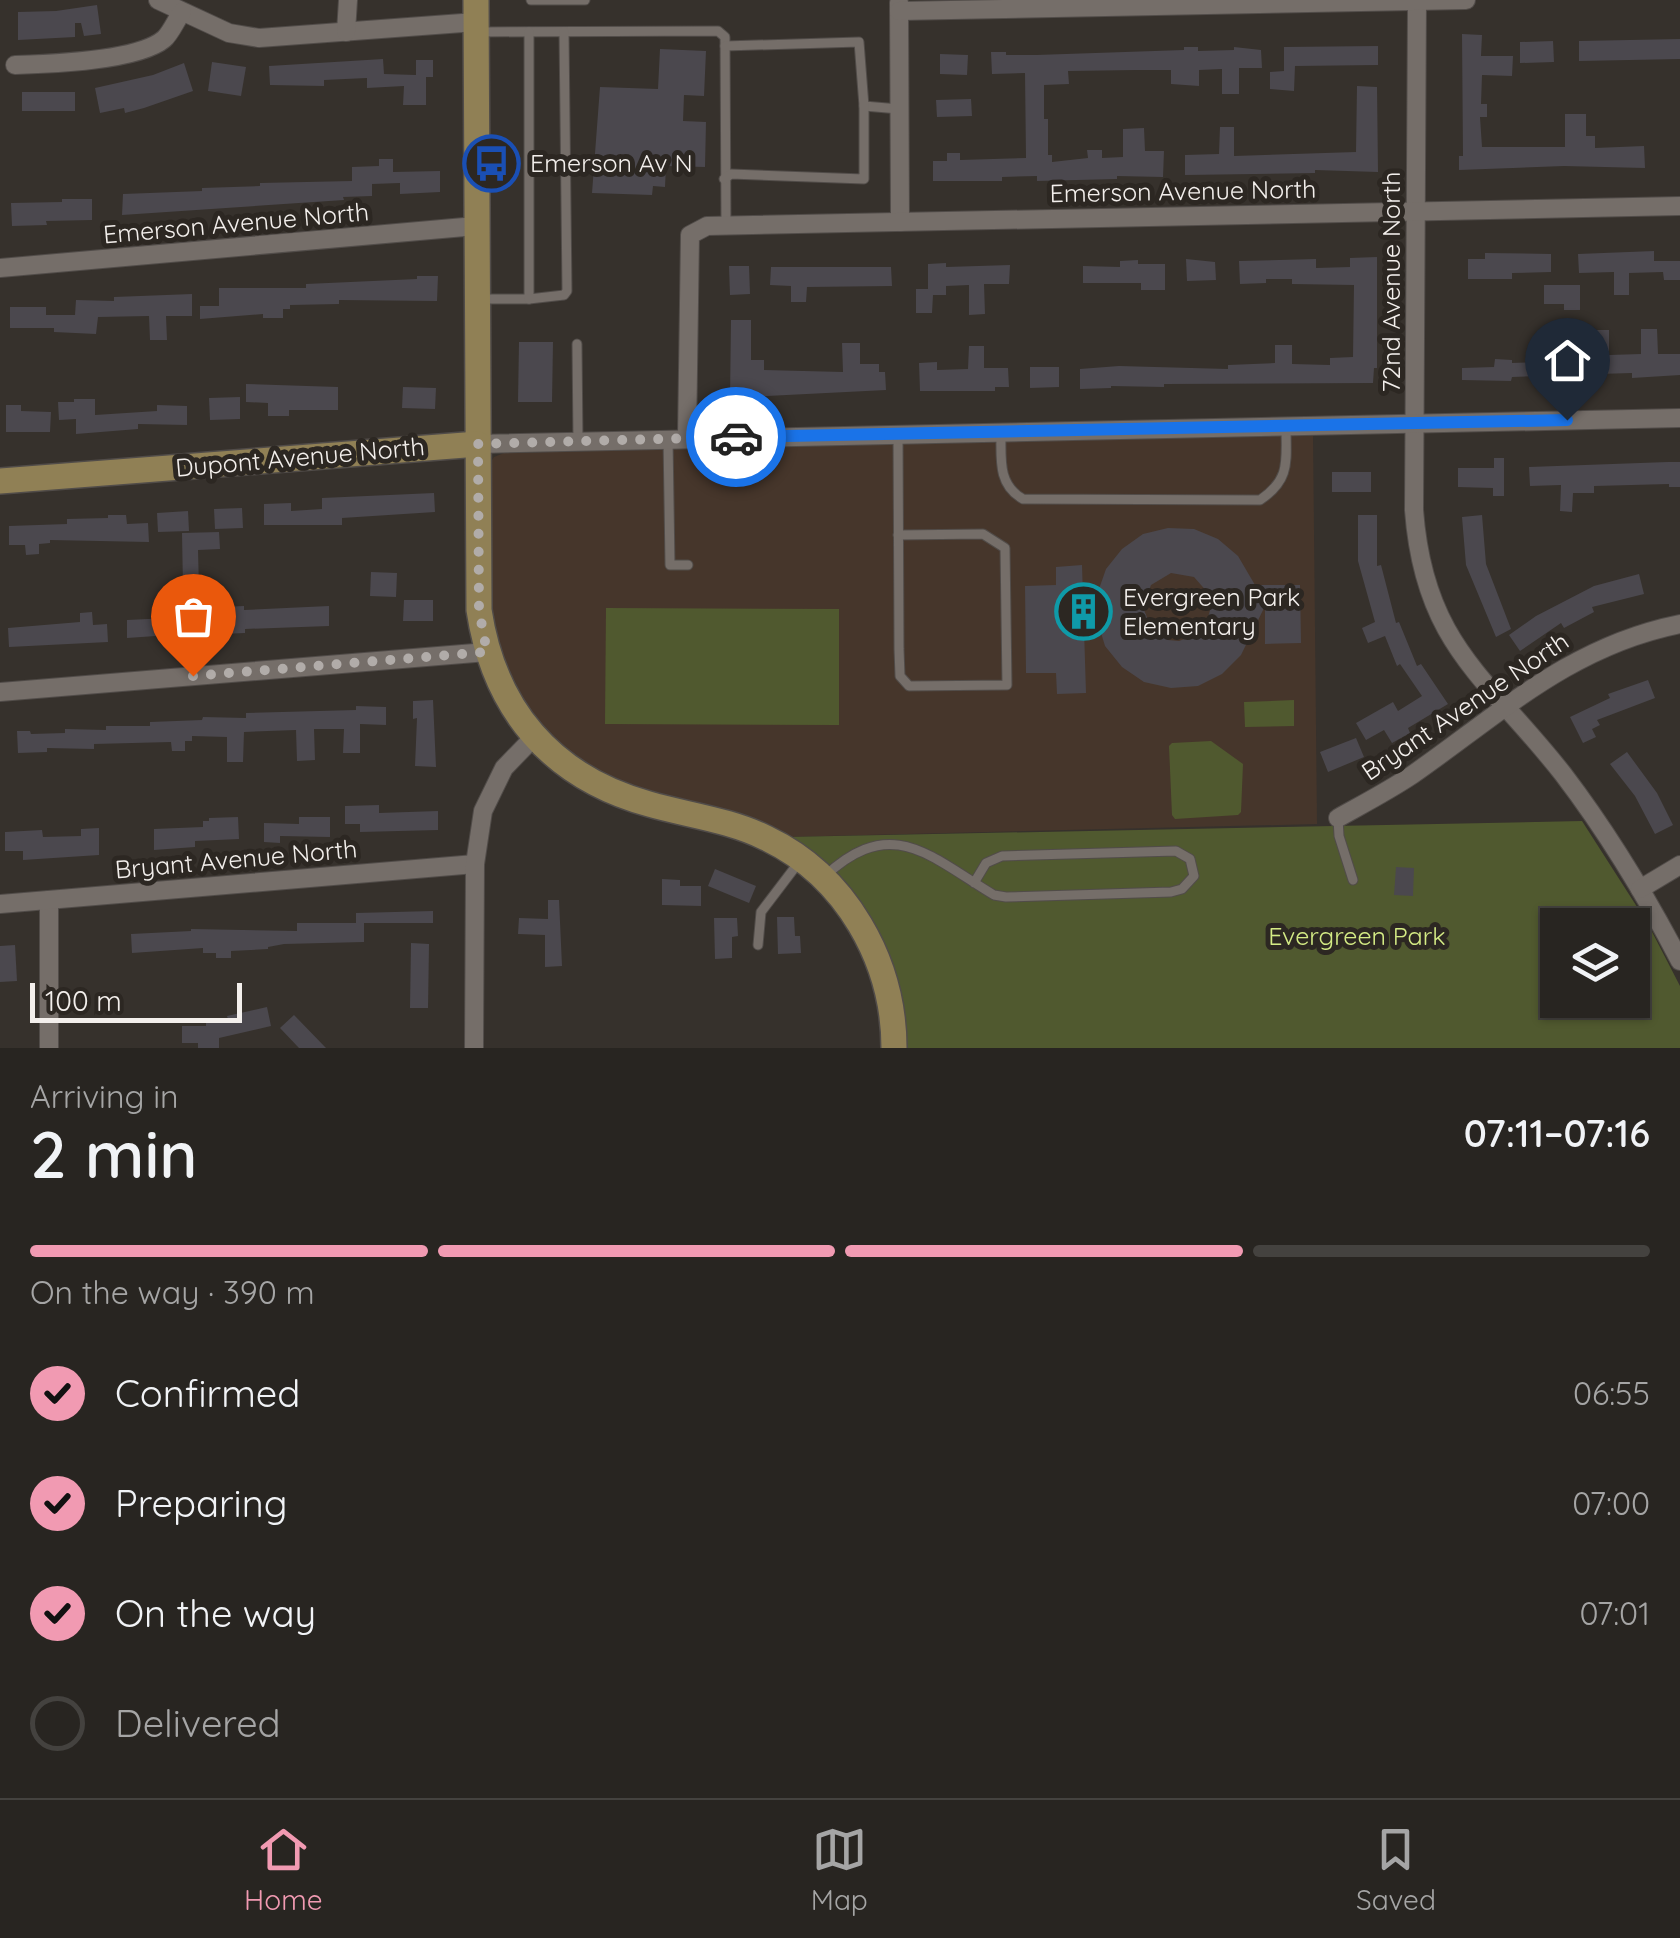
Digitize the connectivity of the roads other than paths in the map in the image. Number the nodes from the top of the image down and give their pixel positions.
1 (158, 0) edge
2 (348, 0) edge
3 (531, 0) edge
4 (585, 0) edge
5 (1466, 0) edge
6 (1416, 1) edge
7 (898, 5) edge
8 (182, 12) junction
9 (476, 18) edge
10 (346, 32) junction
11 (529, 32) junction
12 (564, 32) junction
13 (725, 46) junction
14 (14, 65) dead end
15 (864, 106) junction
16 (898, 109) junction
17 (724, 179) junction
18 (1680, 206) edge
19 (1416, 211) junction
20 (900, 222) junction
21 (726, 225) junction
22 (476, 226) junction
23 (0, 268) edge
24 (476, 299) junction
25 (529, 299) junction
26 (577, 344) dead end
27 (1680, 418) edge
28 (1416, 423) junction
29 (1286, 425) junction
30 (1002, 432) junction
31 (898, 434) junction
32 (678, 439) junction
33 (578, 442) junction
34 (478, 444) junction
35 (0, 481) edge
36 (898, 535) junction
37 (688, 565) dead end
38 (1680, 624) edge
39 (487, 652) junction
40 (0, 692) edge
41 (1505, 707) junction
42 (534, 737) junction
43 (1338, 818) joint
44 (801, 859) junction
45 (476, 864) junction
46 (1680, 864) edge
47 (822, 878) junction
48 (1353, 880) dead end
49 (974, 883) junction
50 (1640, 889) junction
51 (49, 900) junction
52 (0, 904) edge
53 (758, 946) dead end
54 (1680, 961) edge
55 (49, 1048) edge
56 (474, 1048) edge
57 (894, 1048) edge

1 - 8 street
2 - 10 street
3 - 4 lane
5 - 6 street
6 - 7 street
6 - 19 street, 72nd Avenue North
7 - 16 street
8 - 10 street
8 - 14 street
9 - 10 street
9 - 11 lane
9 - 22 street
11 - 12 lane
11 - 25 lane
12 - 13 lane
12 - 25 lane
13 - 15 lane
13 - 17 lane
15 - 16 lane
15 - 17 lane
16 - 20 street
17 - 21 lane
18 - 19 street, Emerson Avenue North
19 - 20 street, Emerson Avenue North
19 - 28 street, 72nd Avenue North
20 - 21 street, Emerson Avenue North
21 - 32 street, Emerson Avenue North
22 - 23 street, Emerson Avenue North
22 - 24 street
24 - 25 lane
24 - 34 street
26 - 33 lane
27 - 28 street, Dupont Avenue North
28 - 29 street, Dupont Avenue North
28 - 41 street, 72nd Avenue North
29 - 30 street, Dupont Avenue North
29 - 30 lane
30 - 31 street, Dupont Avenue North
31 - 32 street, Dupont Avenue North
31 - 36 lane
32 - 33 street, Dupont Avenue North
32 - 37 lane
33 - 34 street, Dupont Avenue North
34 - 35 street, Dupont Avenue North
34 - 39 street
36 - 36 lane
38 - 41 street, Bryant Avenue North
39 - 40 street
39 - 42 street
41 - 43 street, Bryant Avenue North
41 - 50 street, 72nd Avenue North
42 - 44 street
42 - 45 street
43 - 48 lane
44 - 47 street
44 - 53 lane
45 - 51 street, Bryant Avenue North
45 - 56 street
46 - 50 street
47 - 49 lane
47 - 57 street
49 - 49 lane
50 - 54 street, 72nd Avenue North
51 - 52 street, Bryant Avenue North
51 - 55 street

